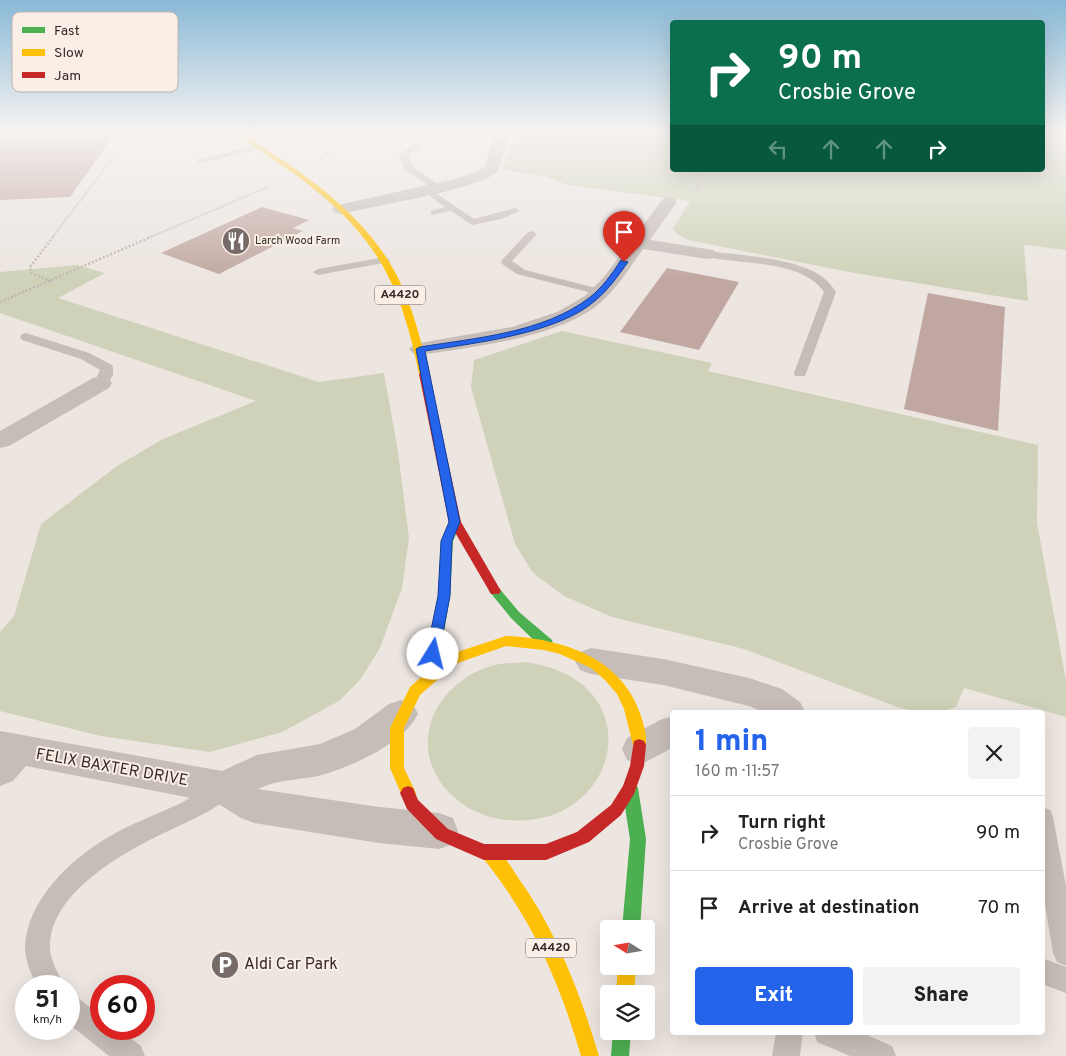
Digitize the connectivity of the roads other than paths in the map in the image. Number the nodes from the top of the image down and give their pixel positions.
1 (306, 181) edge
2 (424, 181) edge
3 (466, 181) edge
4 (431, 188) junction
5 (670, 202) dead end
6 (451, 208) junction
7 (340, 209) junction
8 (515, 211) dead end
9 (434, 213) dead end
10 (532, 234) dead end
11 (638, 243) junction
12 (707, 254) joint
13 (385, 260) junction
14 (318, 272) dead end
15 (600, 292) junction
16 (26, 337) dead end
17 (420, 349) junction
18 (800, 373) dead end
19 (101, 383) joint
20 (5, 433) edge
21 (455, 522) junction
22 (547, 644) junction
23 (591, 661) junction
24 (430, 674) junction
25 (785, 710) edge
26 (401, 714) junction
27 (670, 732) edge
28 (640, 749) junction
29 (6, 756) edge
30 (224, 788) junction
31 (630, 788) junction
32 (439, 832) junction
33 (1045, 834) edge
34 (489, 853) junction
35 (632, 920) edge
36 (1066, 953) edge
37 (1045, 972) edge
38 (44, 975) edge
39 (1066, 980) edge
40 (80, 1016) edge
41 (790, 1035) edge
42 (834, 1035) edge
43 (621, 1040) edge
44 (131, 1056) edge
45 (590, 1056) edge
46 (620, 1056) edge
47 (786, 1056) edge
48 (882, 1056) edge

1 - 7 main road, A4420
2 - 4 lane
3 - 4 street
4 - 6 lane
4 - 7 street
5 - 11 street
6 - 8 lane
6 - 9 lane
7 - 13 main road, A4420
10 - 15 lane
11 - 12 street
11 - 15 street
12 - 18 lane
13 - 14 lane
13 - 17 main road, A4420
15 - 17 street
16 - 19 lane
17 - 21 main road, A4420
19 - 20 street
21 - 22 main road, A4420
21 - 24 main road
22 - 23 main road
22 - 24 main road
23 - 25 street
23 - 28 main road
24 - 26 main road
26 - 30 street
26 - 32 main road
27 - 28 street
28 - 31 main road
29 - 30 street, FELIX BAXTER DRIVE
30 - 32 street
30 - 38 lane
31 - 34 main road
31 - 35 main road
32 - 34 main road
33 - 36 lane
34 - 45 main road, A4420
37 - 39 lane
40 - 44 lane
41 - 47 lane
42 - 48 lane
43 - 46 main road

